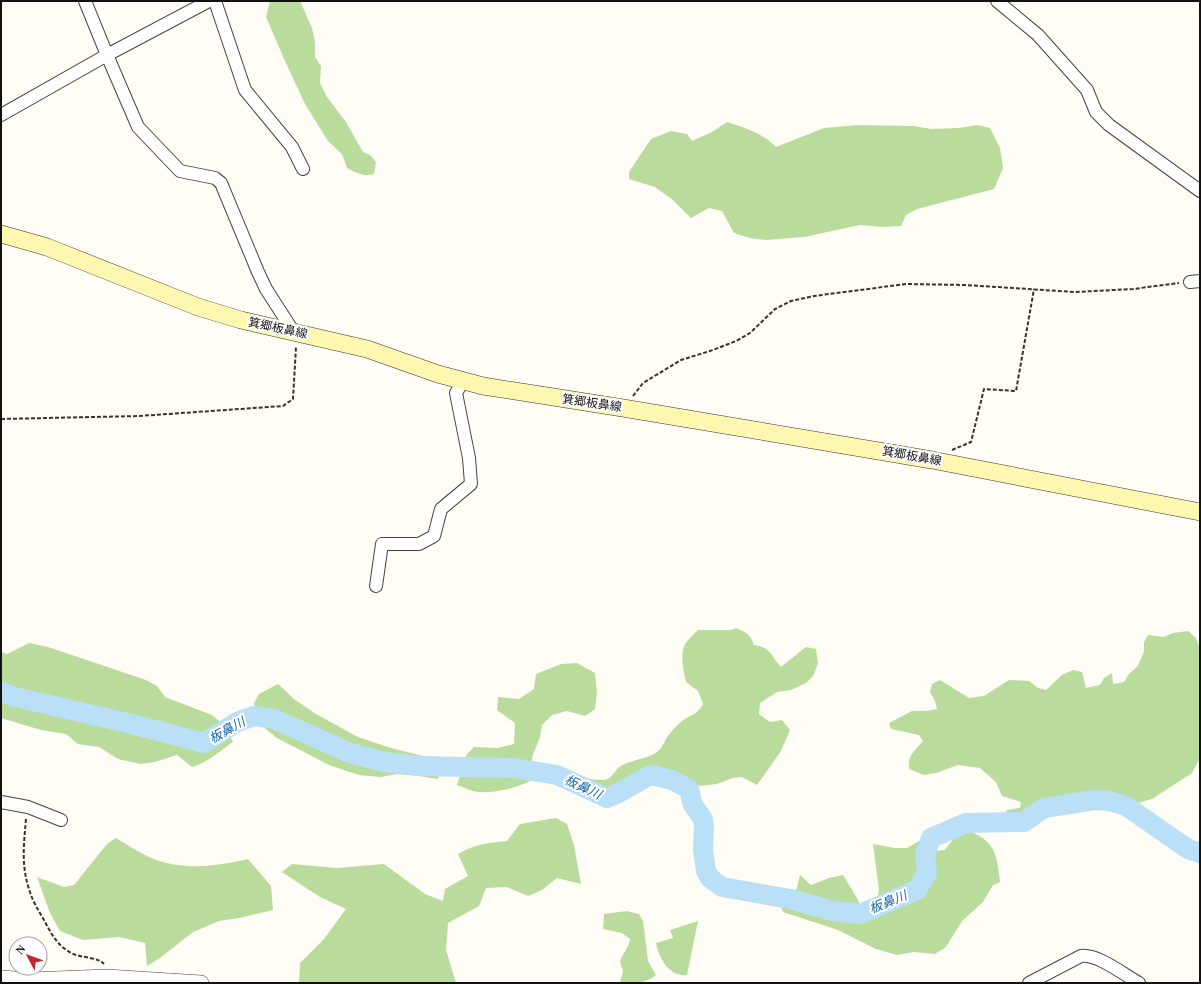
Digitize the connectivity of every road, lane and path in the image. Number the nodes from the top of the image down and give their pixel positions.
1 (85, 1) edge
2 (210, 1) edge
3 (215, 1) edge
4 (997, 1) edge
5 (107, 55) junction
6 (1, 115) edge
7 (303, 169) dead end
8 (1200, 191) edge
9 (1, 234) edge
10 (1195, 281) edge
11 (1034, 289) junction
12 (295, 332) junction
13 (463, 381) junction
14 (623, 408) junction
15 (1, 419) edge
16 (940, 461) junction
17 (1200, 512) edge
18 (376, 586) dead end
19 (1, 802) edge
20 (28, 807) junction
21 (61, 820) dead end
22 (1, 978) edge
23 (107, 978) junction
24 (201, 983) edge
25 (1029, 983) edge
26 (1139, 983) edge

1 - 5 street
2 - 5 street
3 - 7 street
4 - 8 street
5 - 6 street
5 - 12 street
9 - 12 main road, 箕郷板鼻線
10 - 11 path
11 - 14 path
11 - 16 path
12 - 13 main road, 箕郷板鼻線
12 - 15 path
13 - 14 main road, 箕郷板鼻線
13 - 18 street
14 - 16 main road, 箕郷板鼻線
16 - 17 main road, 箕郷板鼻線
19 - 20 street
20 - 21 street
20 - 23 path
22 - 23 street
23 - 24 street
25 - 26 street

